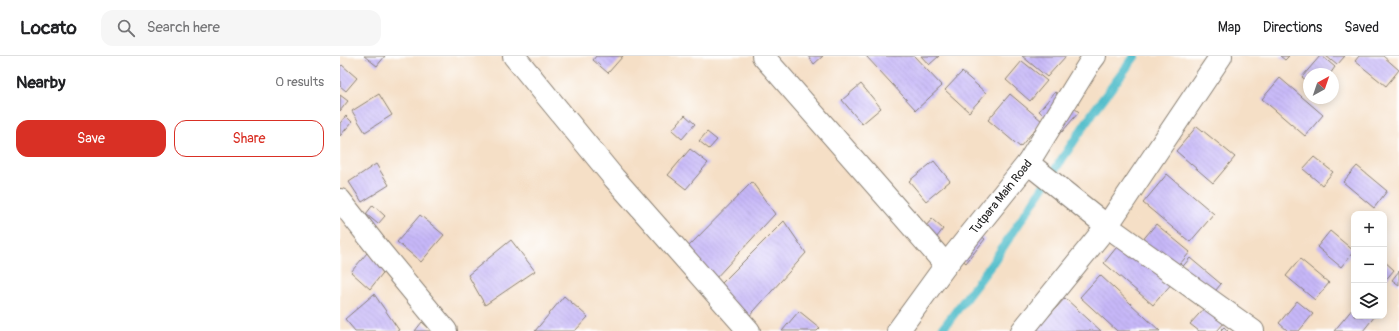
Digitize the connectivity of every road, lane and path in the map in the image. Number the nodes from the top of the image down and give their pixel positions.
1 (514, 56) edge
2 (763, 56) edge
3 (1221, 56) edge
4 (1088, 59) edge
5 (1028, 163) junction
6 (340, 200) edge
7 (1107, 226) junction
8 (946, 265) junction
9 (446, 331) edge
10 (749, 331) edge
11 (898, 331) edge
12 (1022, 331) edge
13 (1252, 331) edge

1 - 10 street
2 - 8 street
3 - 7 street
4 - 5 street, Tutpara Main Road
5 - 7 street
5 - 8 street, Tutpara Main Road
6 - 9 street
7 - 12 street
7 - 13 street
8 - 11 street, Tutpara Main Road

